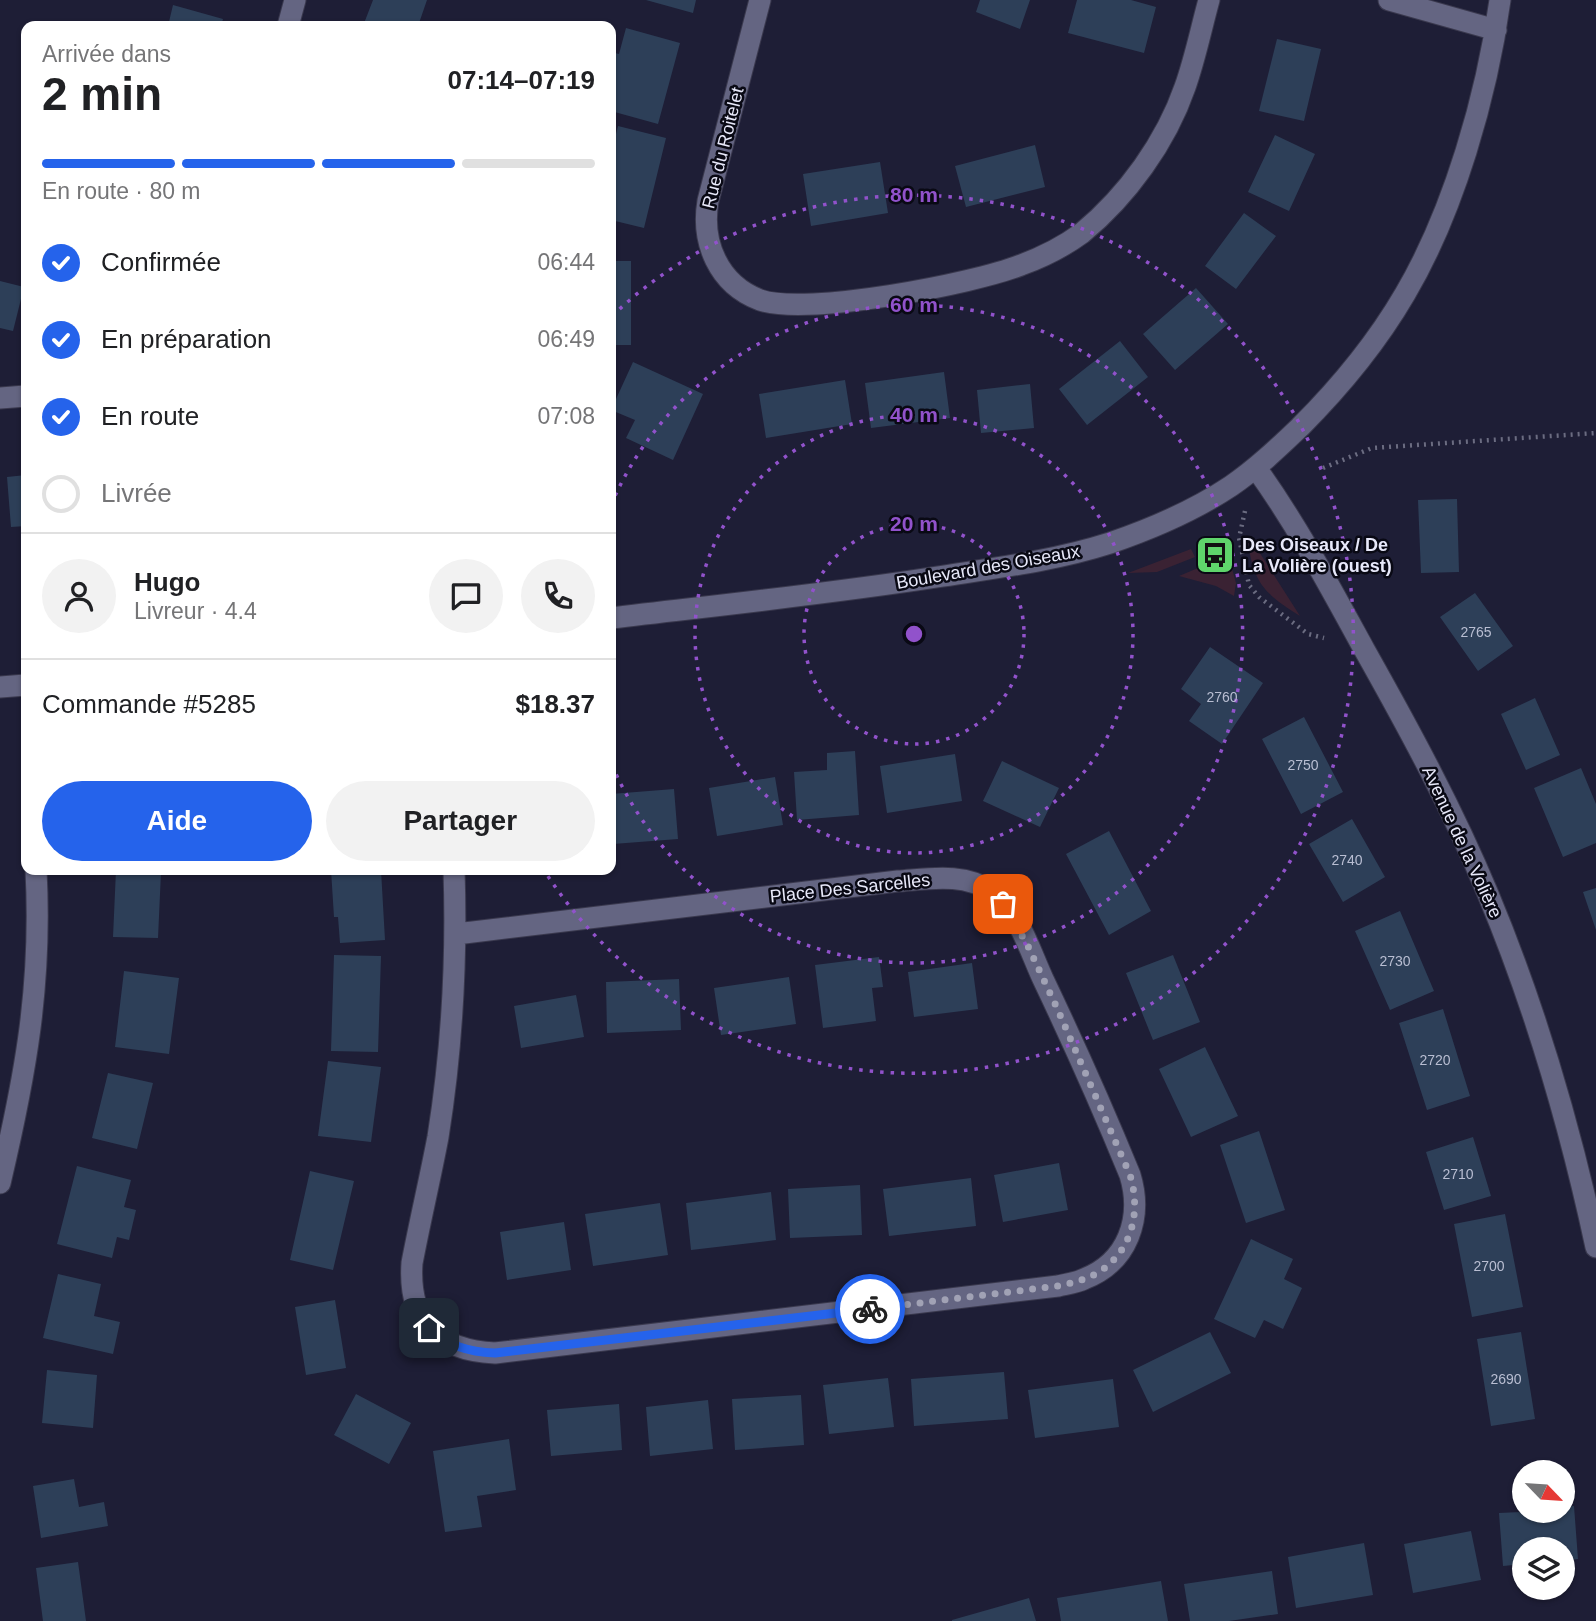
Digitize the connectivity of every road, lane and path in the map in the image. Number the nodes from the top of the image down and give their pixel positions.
1 (295, 0) edge
2 (760, 0) edge
3 (1209, 0) edge
4 (1389, 0) edge
5 (1500, 0) edge
6 (1507, 0) edge
7 (289, 21) edge
8 (1496, 30) junction
9 (21, 396) edge
10 (0, 398) edge
11 (1596, 433) edge
12 (1256, 468) junction
13 (1323, 468) dead end
14 (1238, 538) dead end
15 (616, 617) edge
16 (1308, 634) dead end
17 (0, 687) edge
18 (21, 689) edge
19 (36, 875) edge
20 (454, 875) edge
21 (456, 934) junction
22 (0, 1183) edge
23 (1596, 1247) edge

1 - 7 street
2 - 3 street, Rue du Roitelet
4 - 8 street
5 - 8 street, Boulevard des Oiseaux
6 - 8 street, Boulevard des Oiseaux
8 - 12 street, Boulevard des Oiseaux
9 - 10 street
11 - 13 path
12 - 15 street, Boulevard des Oiseaux
12 - 23 street, Avenue de la Volière
14 - 16 path
17 - 18 street
19 - 22 street
20 - 21 street, Place Des Sarcelles
21 - 21 street, Place Des Sarcelles

